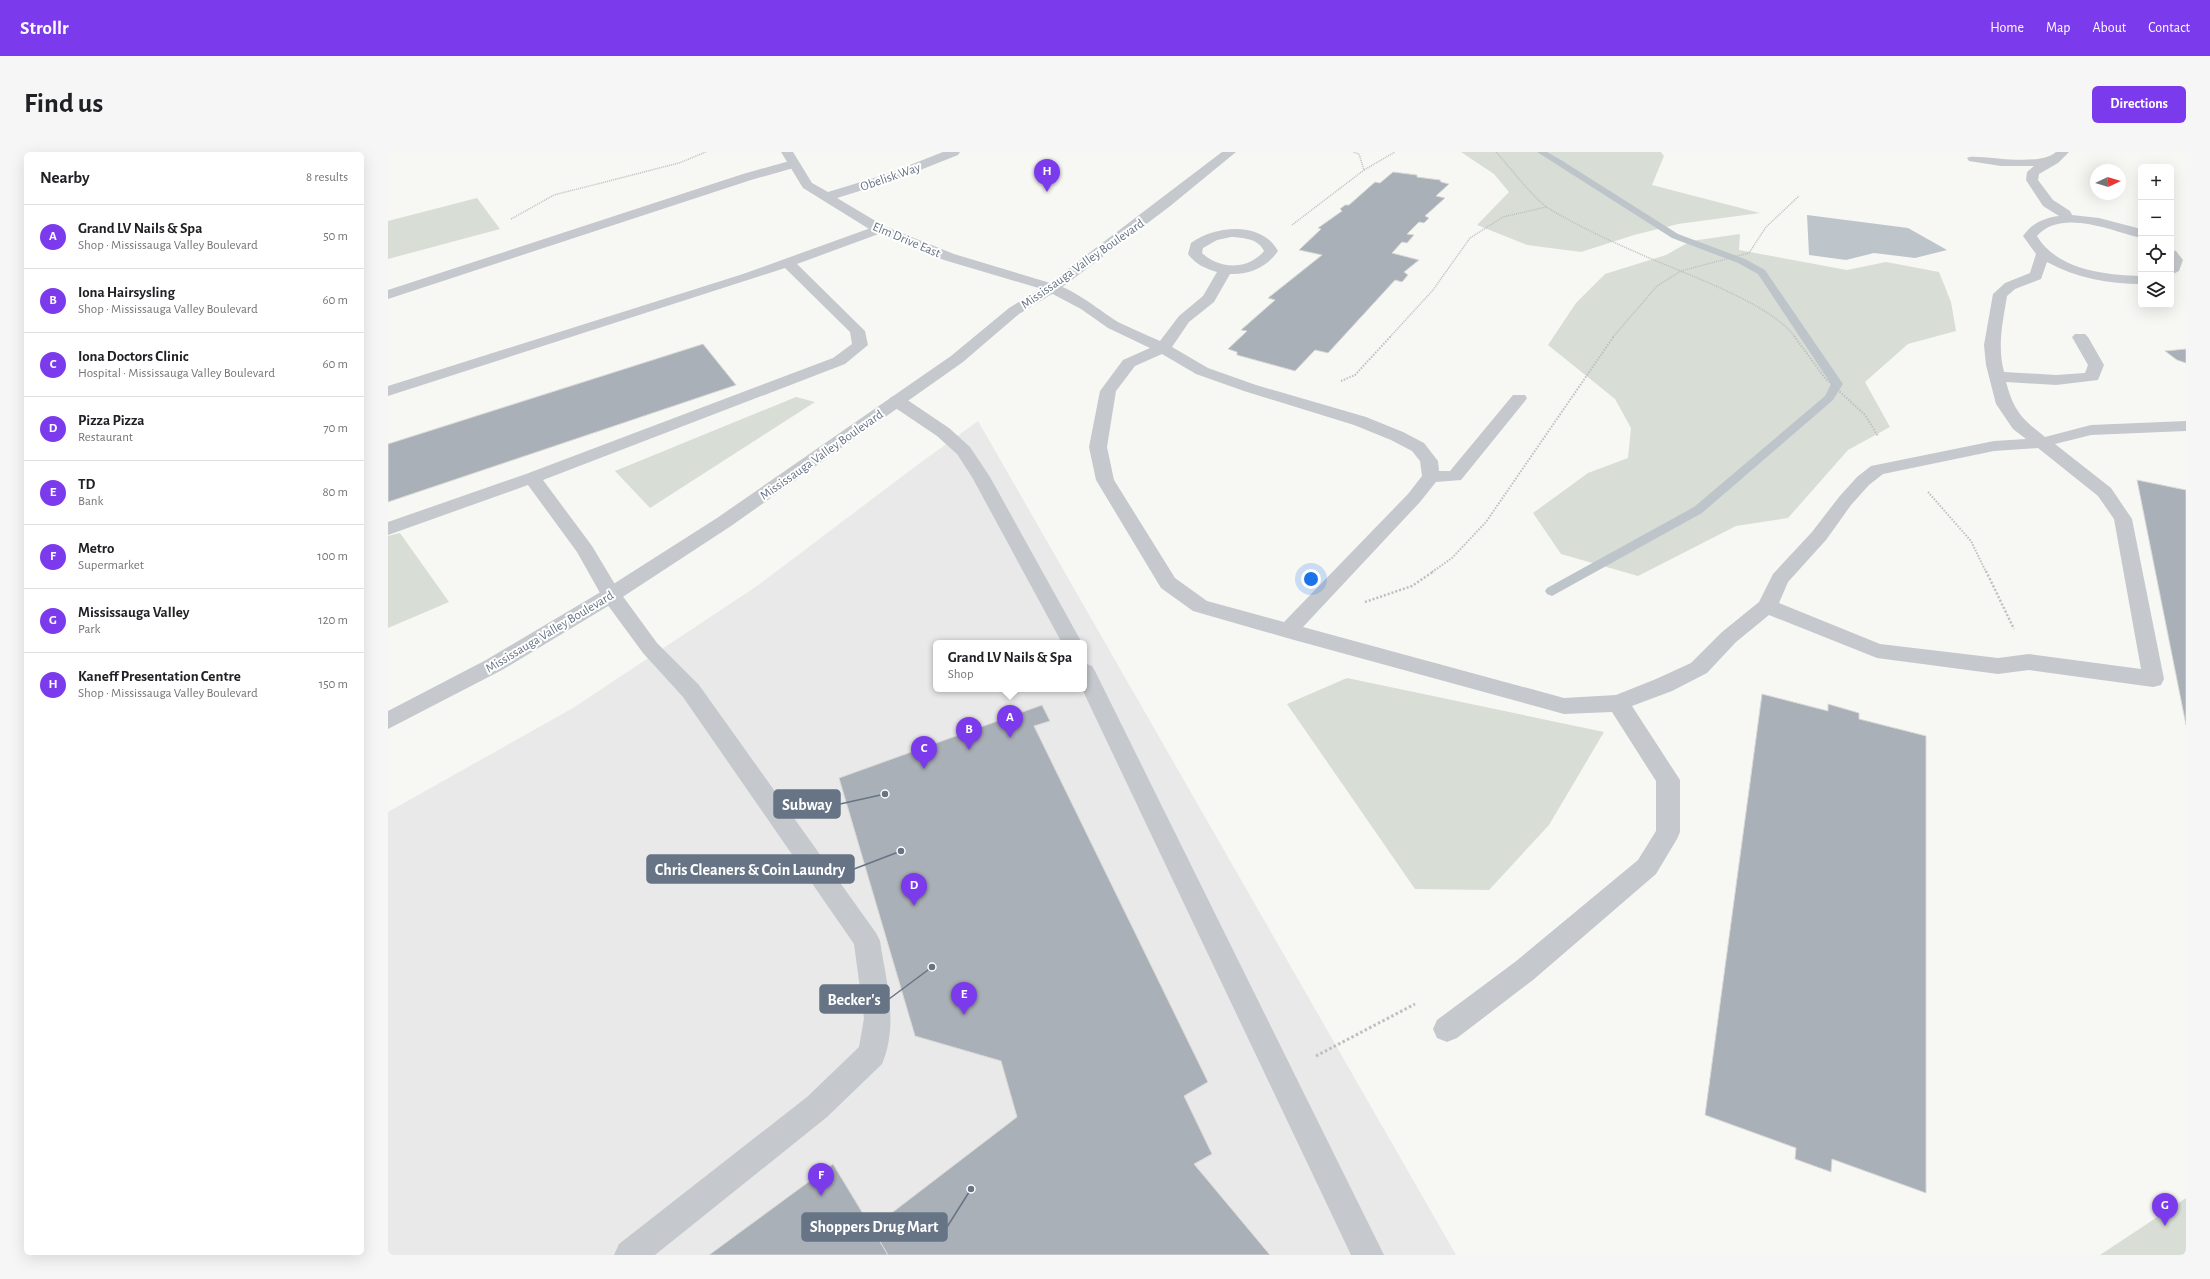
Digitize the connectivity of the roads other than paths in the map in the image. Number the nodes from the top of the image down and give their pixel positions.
1 (787, 152) edge
2 (954, 152) edge
3 (1230, 152) edge
4 (2059, 156) edge
5 (1973, 158) dead end
6 (793, 164) junction
7 (825, 197) junction
8 (2068, 219) junction
9 (879, 229) junction
10 (2138, 233) edge
11 (2042, 254) junction
12 (2174, 258) edge
13 (788, 263) junction
14 (2174, 268) edge
15 (1226, 269) junction
16 (2138, 280) edge
17 (1052, 288) junction
18 (388, 295) edge
19 (2080, 337) dead end
20 (1163, 348) junction
21 (1997, 376) junction
22 (388, 391) edge
23 (1519, 398) dead end
24 (897, 401) junction
25 (2186, 426) edge
26 (2040, 443) junction
27 (1431, 477) junction
28 (532, 478) junction
29 (388, 529) edge
30 (611, 595) junction
31 (1767, 606) junction
32 (1287, 631) junction
33 (1070, 640) edge
34 (1087, 676) edge
35 (1618, 703) junction
36 (388, 721) edge
37 (1447, 1029) dead end
38 (630, 1255) edge
39 (1368, 1255) edge

1 - 6 street, Elm Drive East
2 - 7 street, Obelisk Way
3 - 17 street, Mississauga Valley Boulevard
4 - 5 street
4 - 8 street
6 - 7 street, Elm Drive East
6 - 18 street
7 - 9 street, Elm Drive East
8 - 10 street
8 - 11 street
9 - 13 street
9 - 17 street, Elm Drive East
11 - 16 street
11 - 21 street
12 - 14 street
13 - 22 street
13 - 28 street
15 - 15 street
15 - 20 street
17 - 20 street, Elm Drive East
17 - 24 street, Mississauga Valley Boulevard
19 - 21 street
20 - 27 street, Elm Drive East
20 - 32 street
21 - 26 street
23 - 27 street
24 - 30 street, Mississauga Valley Boulevard
24 - 33 street
25 - 26 street
26 - 31 street
26 - 31 street
27 - 32 street
28 - 29 street
28 - 30 street
30 - 36 street, Mississauga Valley Boulevard
30 - 38 street
31 - 35 street
32 - 35 street
34 - 39 street
35 - 37 street

